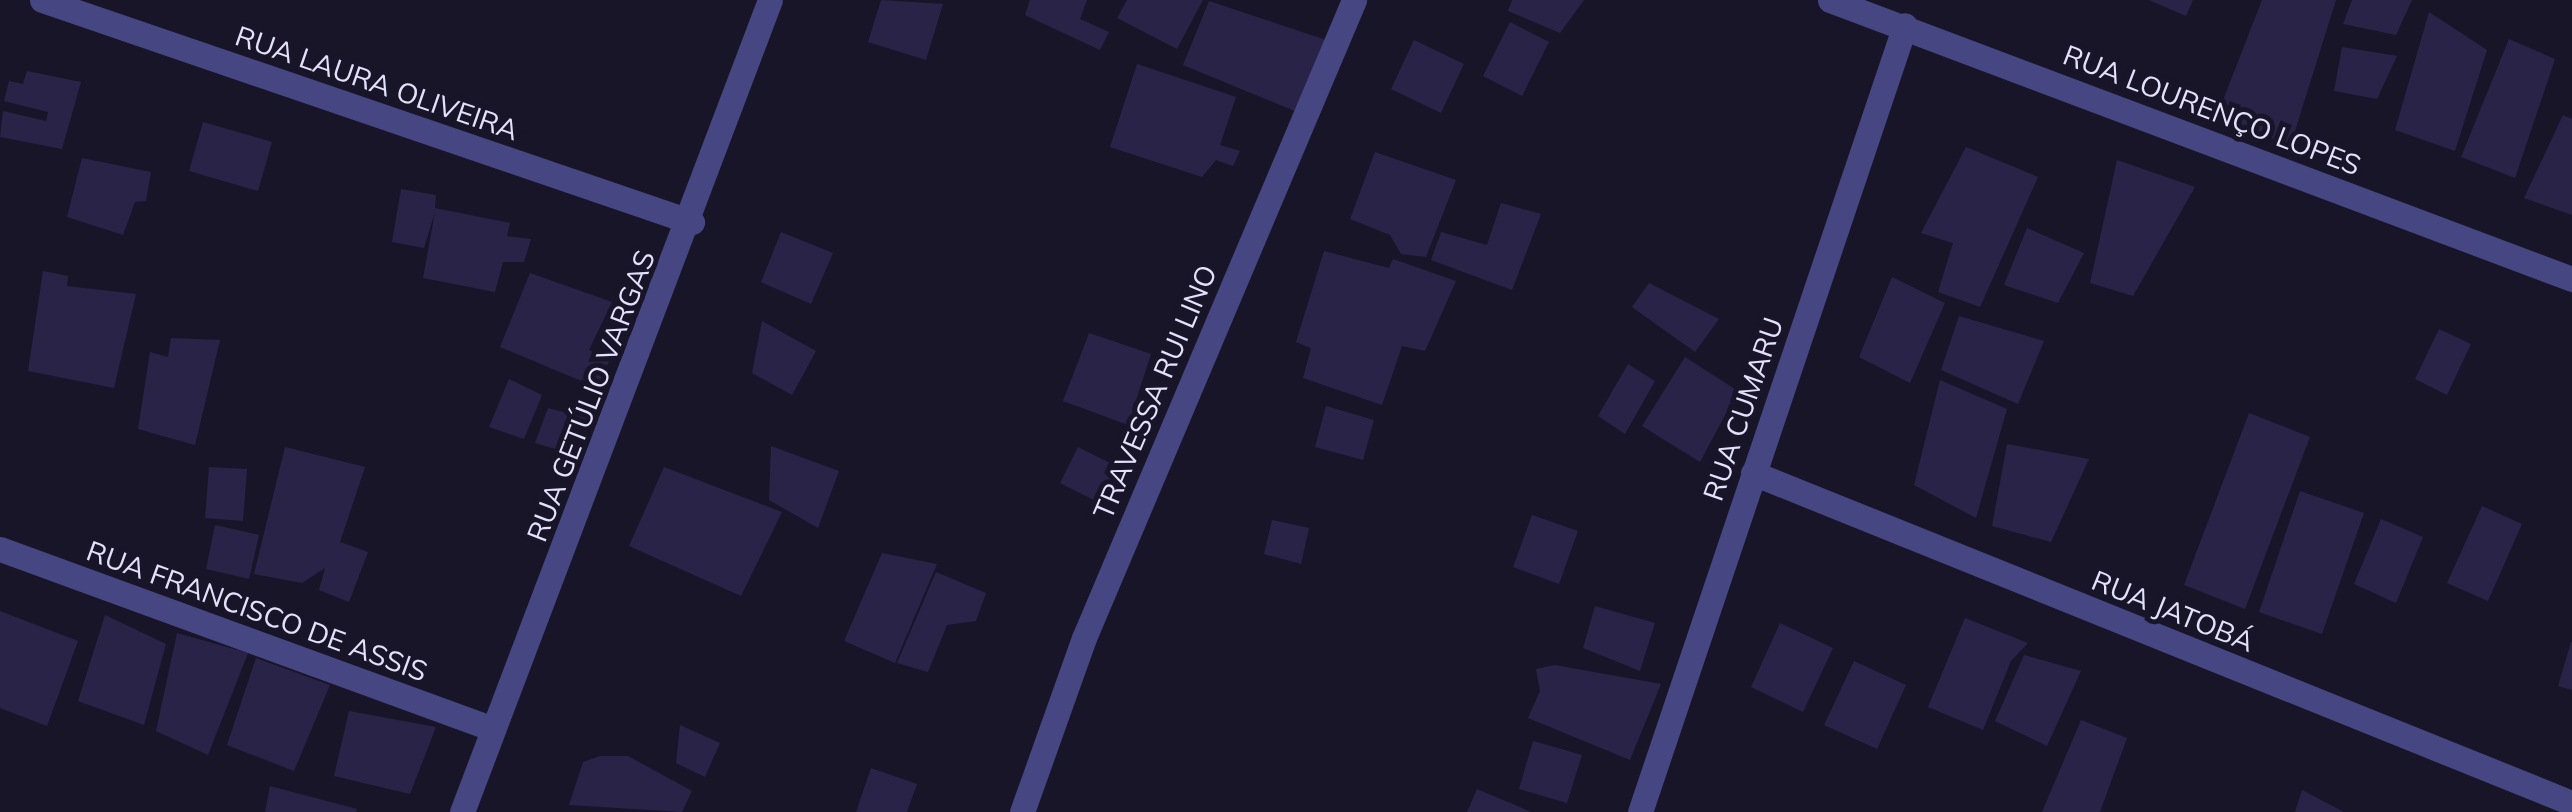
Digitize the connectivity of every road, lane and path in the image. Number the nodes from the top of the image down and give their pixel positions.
1 (42, 0) edge
2 (770, 0) edge
3 (1354, 0) edge
4 (1830, 0) edge
5 (1904, 25) junction
6 (692, 222) junction
7 (2572, 279) edge
8 (1752, 474) junction
9 (0, 549) edge
10 (493, 729) junction
11 (2572, 803) edge
12 (462, 812) edge
13 (1022, 812) edge
14 (1640, 812) edge

1 - 6 street, RUA LAURA OLIVEIRA
2 - 6 street, RUA GETÚLIO VARGAS
3 - 13 street, TRAVESSA RUI LINO
4 - 5 street, RUA LOURENÇO LOPES
5 - 7 street, RUA LOURENÇO LOPES
5 - 8 street, RUA CUMARU
6 - 10 street, RUA GETÚLIO VARGAS
8 - 11 street, RUA JATOBÁ
8 - 14 street, RUA CUMARU
9 - 10 street, RUA FRANCISCO DE ASSIS
10 - 12 street, RUA GETÚLIO VARGAS

